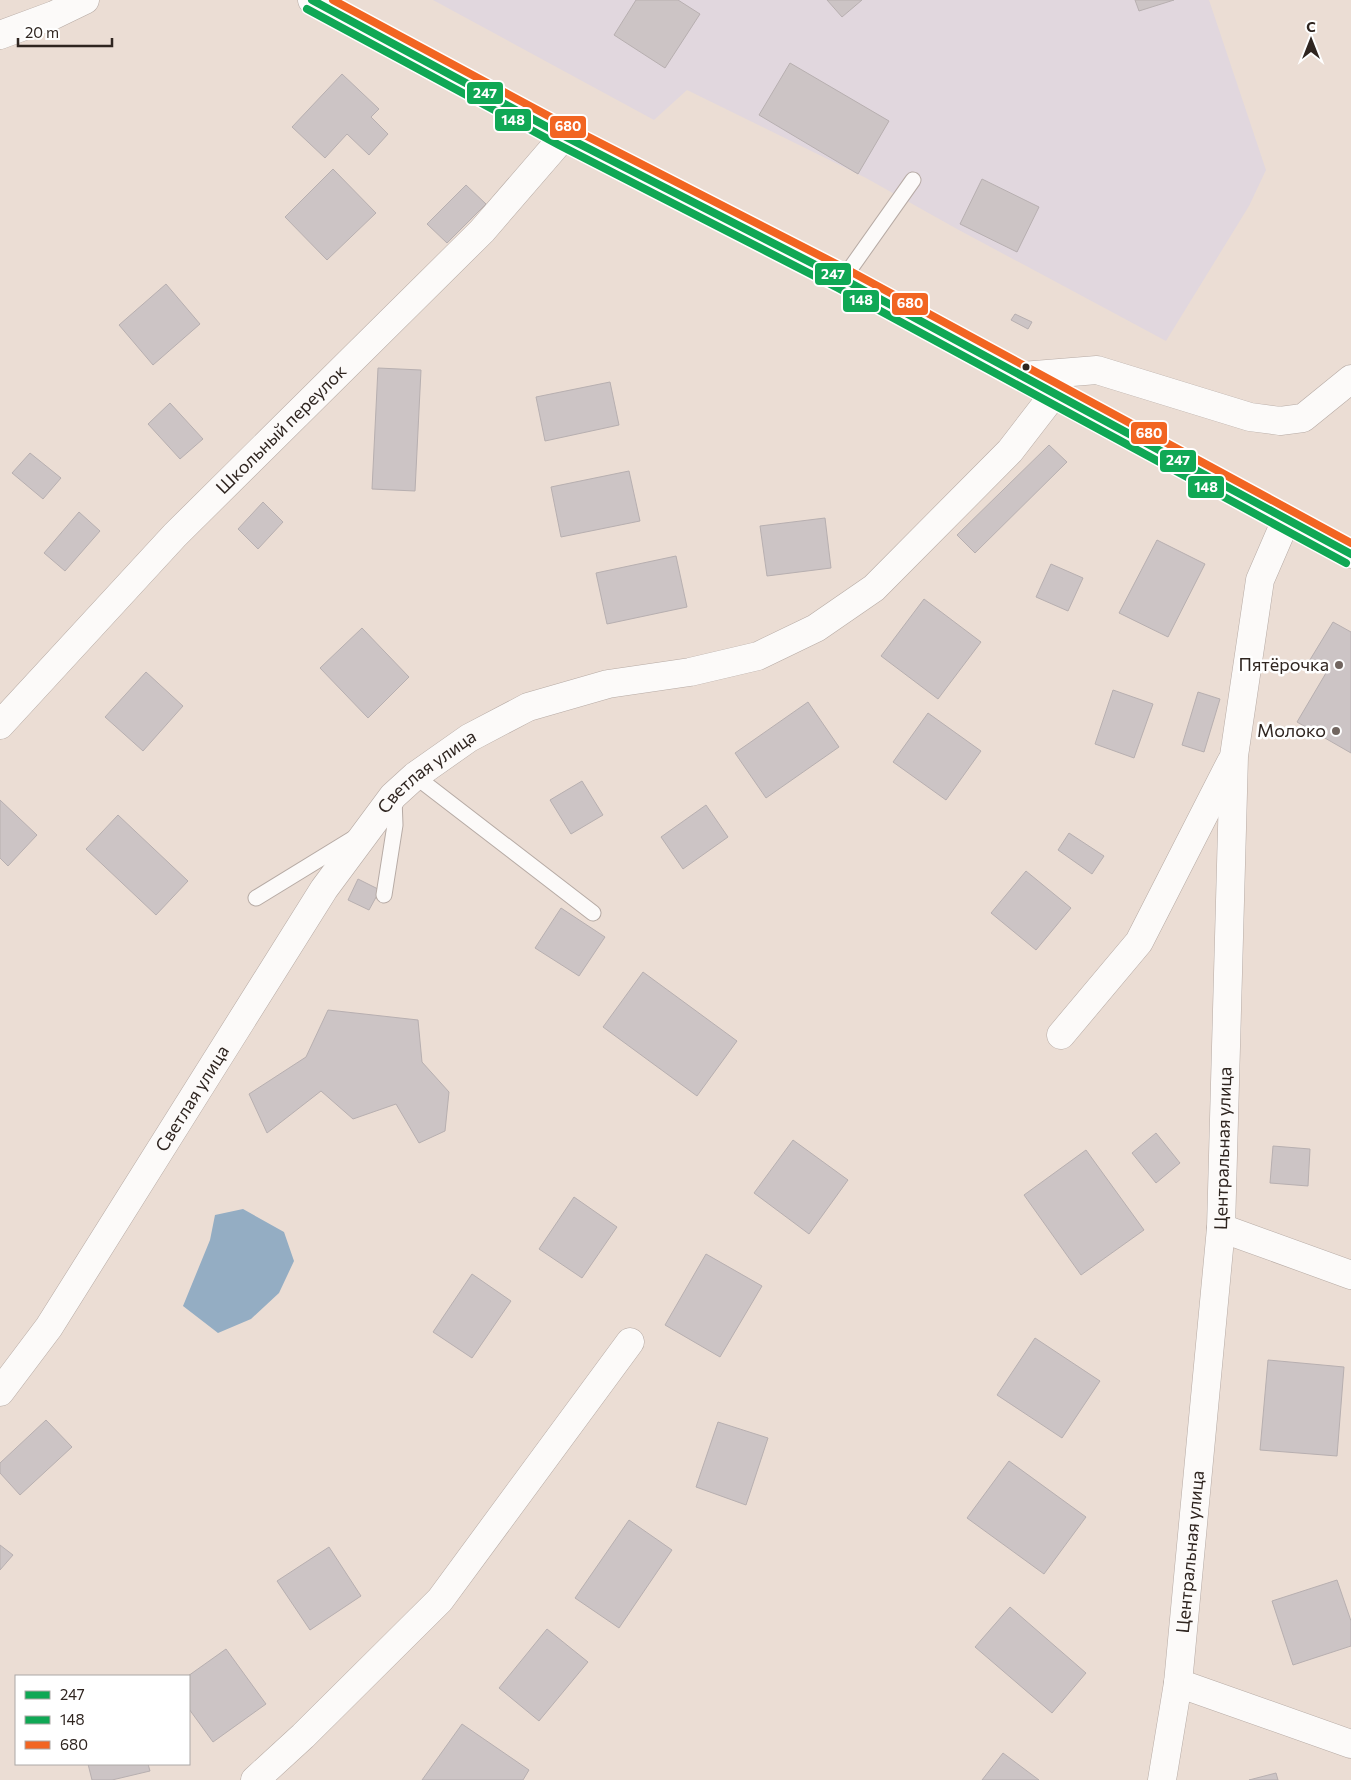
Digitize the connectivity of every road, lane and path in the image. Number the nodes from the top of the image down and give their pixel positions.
1 (85, 0) edge
2 (312, 0) edge
3 (0, 35) edge
4 (564, 136) junction
5 (913, 180) dead end
6 (843, 279) junction
7 (1022, 376) junction
8 (1351, 379) edge
9 (1054, 394) junction
10 (1286, 520) junction
11 (1351, 554) edge
12 (0, 725) edge
13 (1234, 756) junction
14 (415, 776) junction
15 (393, 796) junction
16 (370, 828) junction
17 (384, 894) dead end
18 (256, 898) dead end
19 (593, 914) dead end
20 (1061, 1035) dead end
21 (1221, 1228) junction
22 (1351, 1275) edge
23 (630, 1342) dead end
24 (0, 1392) edge
25 (1178, 1683) junction
26 (1351, 1744) edge
27 (255, 1780) edge
28 (1162, 1780) edge

1 - 3 street
2 - 4 street
4 - 6 street
4 - 12 street, Школьный переулок
5 - 6 lane
6 - 7 street
7 - 8 street
7 - 9 street
9 - 10 street
9 - 14 street, Светлая улица
10 - 11 street
10 - 13 street, Центральная улица
13 - 20 street
13 - 21 street, Центральная улица
14 - 15 street, Светлая улица
14 - 19 lane
15 - 16 street, Светлая улица
15 - 17 lane
16 - 18 lane
16 - 24 street, Светлая улица
21 - 22 street
21 - 25 street, Центральная улица
23 - 27 street
25 - 26 street
25 - 28 street, Центральная улица

